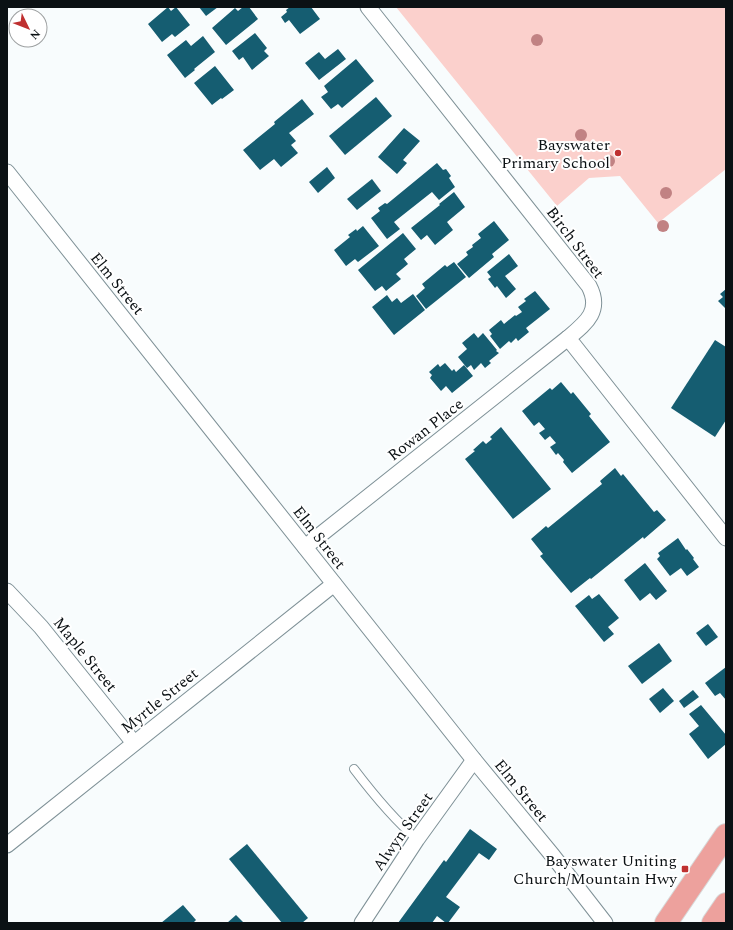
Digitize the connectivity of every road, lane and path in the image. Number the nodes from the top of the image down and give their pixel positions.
1 (368, 7) edge
2 (7, 172) edge
3 (568, 338) junction
4 (726, 538) edge
5 (305, 547) junction
6 (334, 584) junction
7 (7, 591) edge
8 (134, 743) junction
9 (474, 760) junction
10 (354, 770) dead end
11 (726, 835) edge
12 (417, 839) junction
13 (7, 845) edge
14 (726, 904) edge
15 (362, 923) edge
16 (605, 923) edge
17 (666, 923) edge
18 (713, 923) edge

1 - 3 street, Birch Street
2 - 5 street, Elm Street
3 - 4 street
3 - 5 street, Rowan Place
5 - 6 street, Elm Street
6 - 8 street, Myrtle Street
6 - 9 street, Elm Street
7 - 8 street, Maple Street
8 - 13 street, Myrtle Street
9 - 12 street, Alwyn Street
9 - 16 street, Elm Street
10 - 12 lane
11 - 17 main road
12 - 15 street, Alwyn Street
14 - 18 main road

